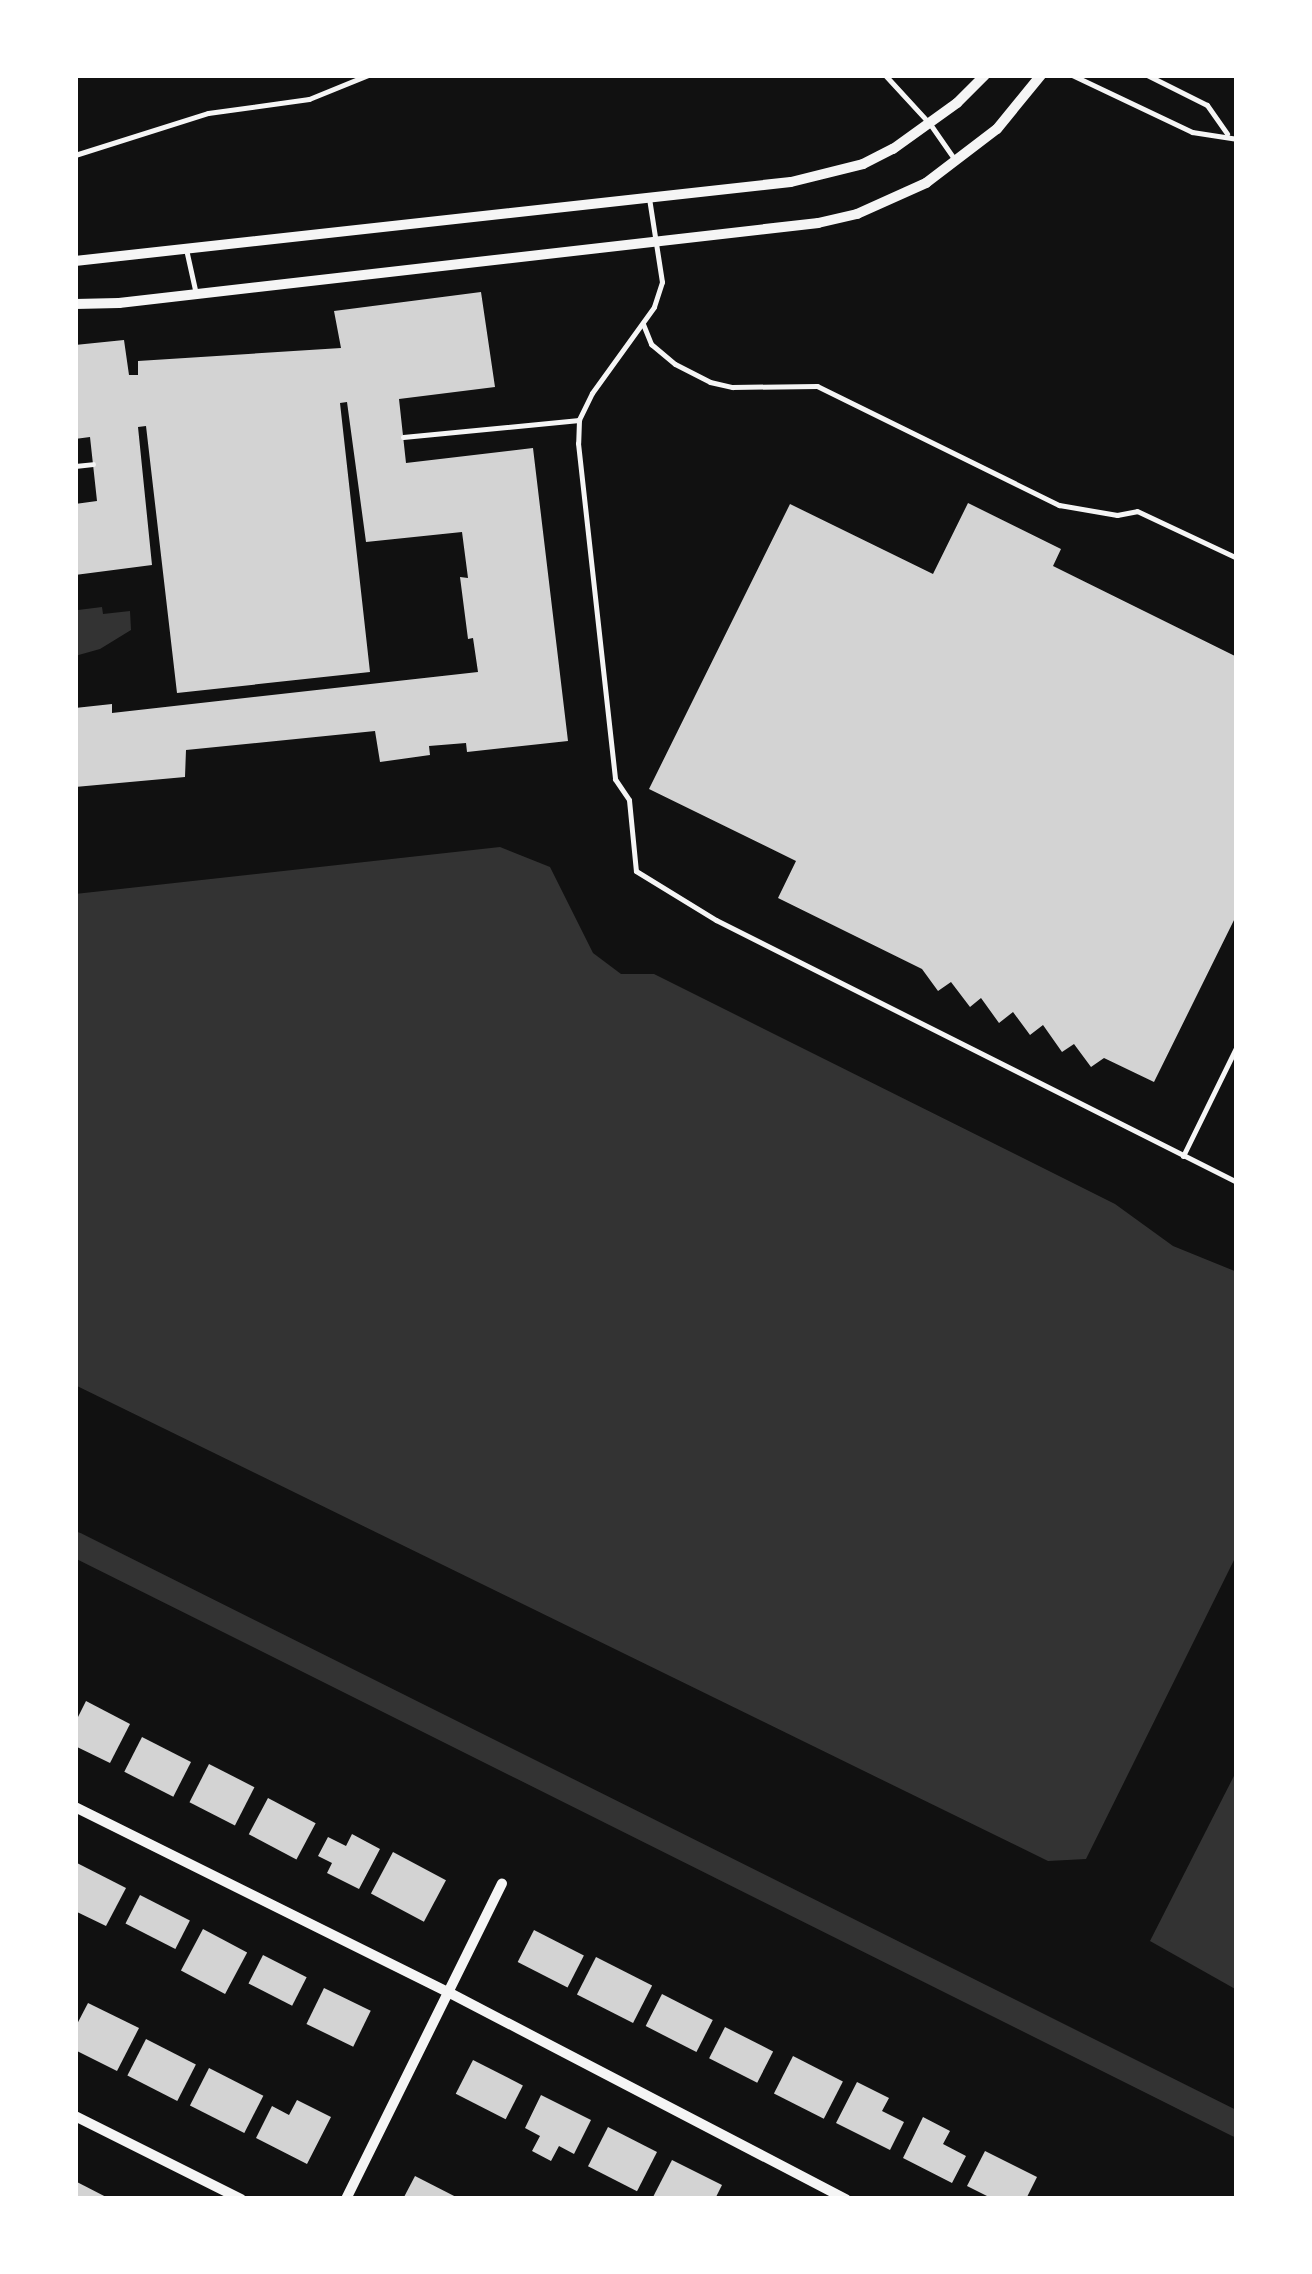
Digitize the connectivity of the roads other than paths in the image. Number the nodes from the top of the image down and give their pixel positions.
1 (368, 75) edge
2 (886, 75) edge
3 (985, 75) edge
4 (1041, 75) edge
5 (1072, 75) edge
6 (1148, 75) edge
7 (930, 124) junction
8 (1227, 134) junction
9 (1237, 139) edge
10 (75, 155) edge
11 (956, 162) junction
12 (649, 198) junction
13 (659, 242) junction
14 (186, 249) junction
15 (75, 261) edge
16 (196, 294) junction
17 (75, 304) edge
18 (643, 324) junction
19 (579, 420) junction
20 (403, 437) dead end
21 (93, 464) dead end
22 (75, 466) edge
23 (1237, 558) edge
24 (1237, 1046) edge
25 (1183, 1156) junction
26 (1237, 1182) edge
27 (75, 1807) edge
28 (502, 1884) dead end
29 (448, 1992) junction
30 (75, 2116) edge
31 (241, 2199) edge
32 (346, 2199) edge
33 (846, 2199) edge

1 - 10 lane
2 - 7 lane
3 - 7 street
4 - 11 street
5 - 8 lane
6 - 8 lane
7 - 11 lane
7 - 12 street
8 - 9 lane
11 - 13 street
12 - 13 lane
12 - 14 street
13 - 16 street
13 - 18 lane
14 - 15 street
14 - 16 lane
16 - 17 street
18 - 19 lane
18 - 23 lane
19 - 20 lane
19 - 25 lane
21 - 22 lane
24 - 25 lane
25 - 26 lane
27 - 29 street
28 - 29 street
29 - 32 street
29 - 33 street
30 - 31 street

